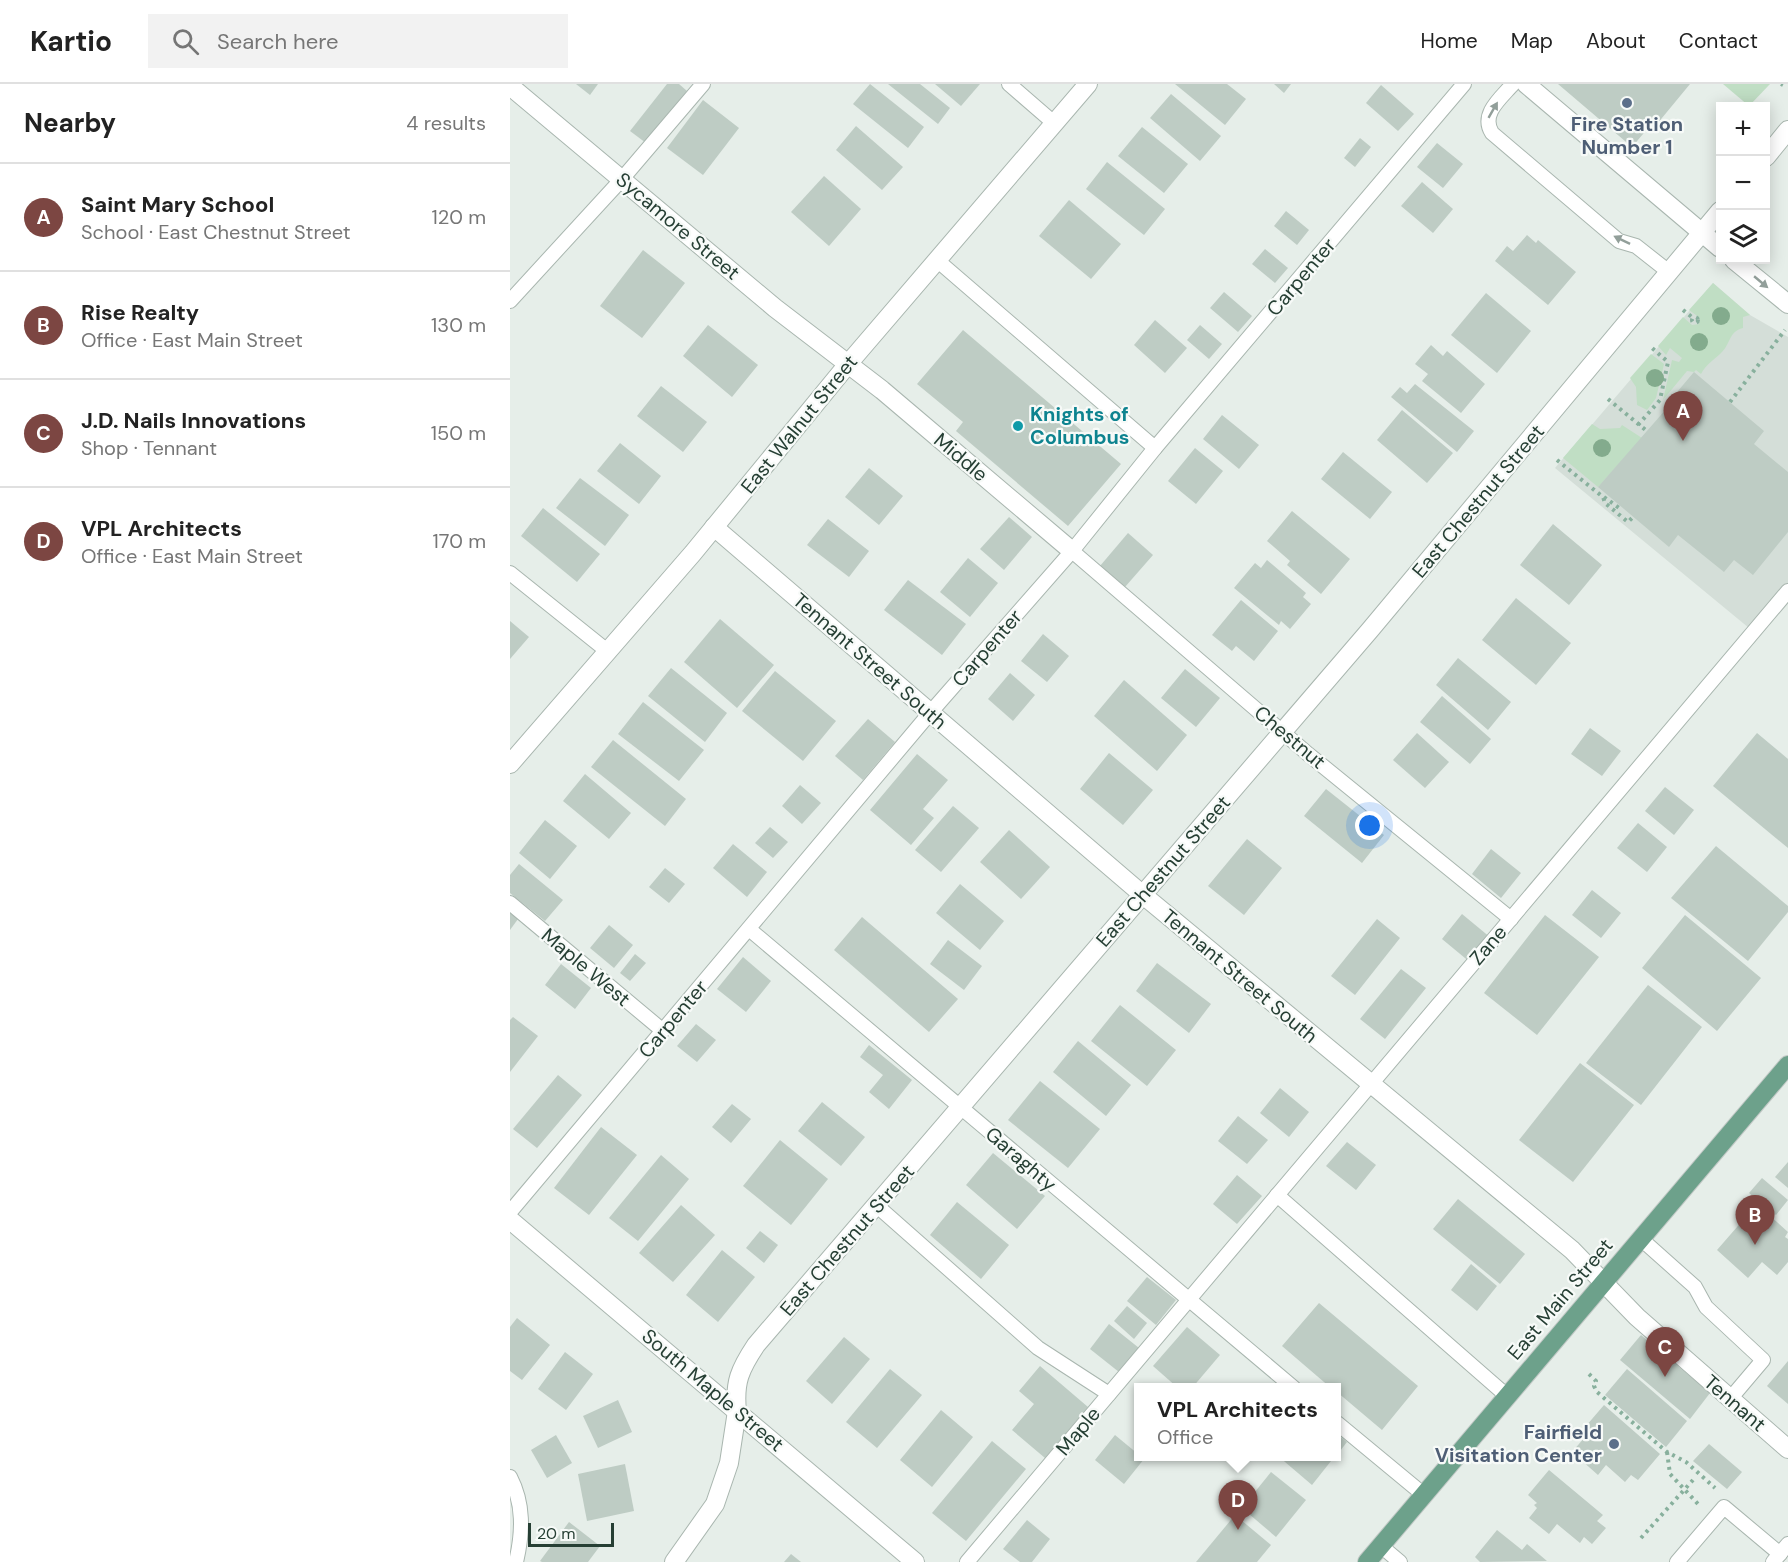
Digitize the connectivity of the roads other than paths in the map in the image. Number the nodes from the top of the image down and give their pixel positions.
1 (703, 84) edge
2 (1009, 84) edge
3 (1088, 84) edge
4 (1464, 84) edge
5 (1513, 84) edge
6 (1526, 84) edge
7 (510, 86) edge
8 (1054, 123) junction
9 (1788, 130) edge
10 (1767, 156) edge
11 (622, 179) junction
12 (1716, 216) edge
13 (1703, 232) junction
14 (1716, 244) edge
15 (938, 261) junction
16 (1739, 264) edge
17 (1669, 272) junction
18 (510, 301) edge
19 (1788, 304) edge
20 (848, 364) junction
21 (1155, 448) junction
22 (714, 527) junction
23 (1072, 551) junction
24 (510, 573) edge
25 (1788, 591) edge
26 (606, 650) junction
27 (930, 713) junction
28 (1283, 731) junction
29 (510, 764) edge
30 (1143, 895) junction
31 (510, 903) edge
32 (1510, 919) junction
33 (749, 929) junction
34 (662, 1030) junction
35 (1788, 1065) edge
36 (1370, 1085) junction
37 (961, 1107) junction
38 (1277, 1195) junction
39 (876, 1205) junction
40 (510, 1212) edge
41 (510, 1220) edge
42 (1640, 1238) junction
43 (1603, 1283) junction
44 (1189, 1300) junction
45 (1288, 1383) edge
46 (1109, 1394) junction
47 (1507, 1396) junction
48 (1730, 1399) junction
49 (736, 1412) junction
50 (1341, 1426) edge
51 (1788, 1449) edge
52 (510, 1477) edge
53 (1424, 1495) junction
54 (1381, 1546) junction
55 (1780, 1553) edge
56 (516, 1562) edge
57 (674, 1562) edge
58 (915, 1562) edge
59 (967, 1562) edge
60 (1367, 1562) edge
61 (1400, 1562) edge
62 (1677, 1562) edge

1 - 11 lane
2 - 8 lane
3 - 8 street, East Walnut Street
4 - 21 lane, Carpenter
17 -> 5 lane
6 - 13 street
7 - 11 street, Sycamore Street
8 - 15 street, East Walnut Street
9 - 10 street
11 - 18 lane
11 - 20 street, Sycamore Street
12 - 13 street, East Chestnut Street
13 - 14 street
13 - 17 street, East Chestnut Street
15 - 20 street, East Walnut Street
15 - 21 lane
16 -> 19 street
17 - 28 street, East Chestnut Street
20 - 22 street, East Walnut Street
20 - 23 street, Middle
21 - 23 lane, Carpenter
22 - 26 street, East Walnut Street
22 - 27 street, Tennant Street South
23 - 27 lane, Carpenter
23 - 28 lane, Chestnut
24 - 26 lane
25 - 32 lane, Zane
26 - 29 street, East Walnut Street
27 - 30 street, Tennant Street South
27 - 33 lane, Carpenter
28 - 30 street, East Chestnut Street
28 - 32 lane, Chestnut
30 - 36 street, Tennant Street South
30 - 37 street, East Chestnut Street
31 - 34 lane, Maple West
32 - 36 lane, Zane
33 - 34 lane, Carpenter
33 - 37 lane, Garaghty
34 - 40 lane, Carpenter
35 - 42 main road, East Main Street
36 - 38 lane, Zane
36 - 43 street, Tennant Street South
37 - 39 street, East Chestnut Street
37 - 44 lane, Garaghty
38 - 44 lane, Zane
38 - 47 lane
39 - 46 lane
39 - 49 street, East Chestnut Street
41 - 49 street, South Maple Street
42 - 43 main road, East Main Street
42 - 48 lane
43 - 47 main road, East Main Street
43 - 48 street, Tennant
44 - 45 lane, Garaghty
44 - 46 lane, Maple
46 - 59 lane, Maple
47 - 53 main road, East Main Street
48 - 51 street, Tennant
49 - 57 street, East Chestnut Street
49 - 58 street, South Maple Street
50 - 53 lane
52 - 56 lane
53 - 54 main road, East Main Street
54 - 60 main road, East Main Street
54 - 61 lane
55 - 62 lane

